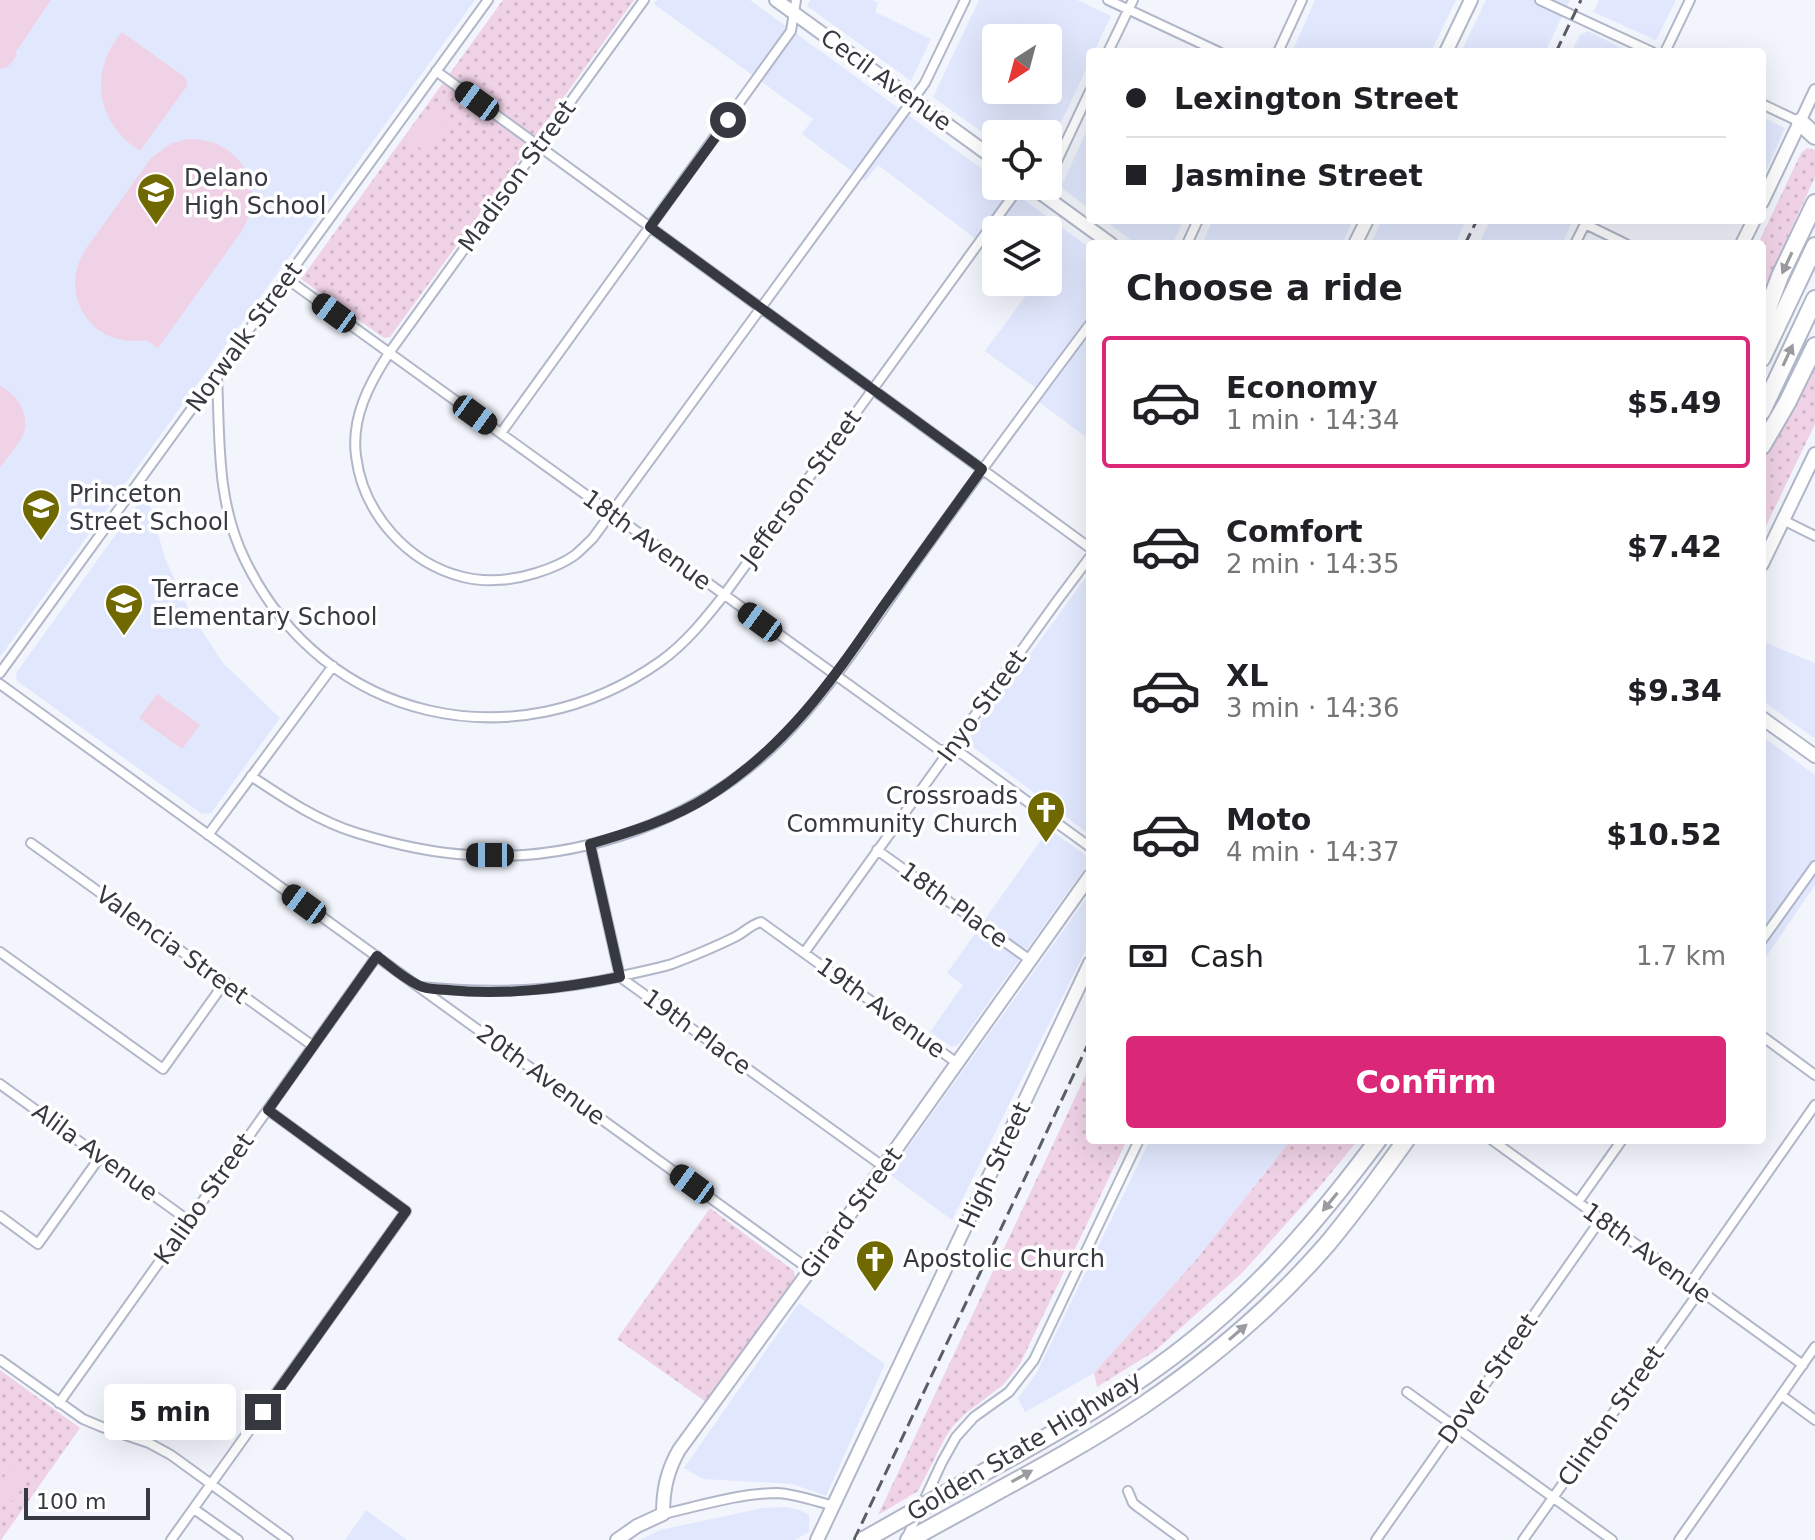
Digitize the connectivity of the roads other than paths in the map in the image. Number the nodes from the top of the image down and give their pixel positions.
1 (488, 0) edge
2 (644, 0) edge
3 (776, 0) edge
4 (965, 0) edge
5 (1108, 0) edge
6 (1133, 0) edge
7 (1302, 0) edge
8 (1471, 0) edge
9 (1540, 0) edge
10 (1690, 0) edge
11 (795, 7) edge
12 (1129, 9) junction
13 (1110, 48) edge
14 (1211, 48) edge
15 (1280, 48) edge
16 (1448, 48) edge
17 (1643, 48) edge
18 (1667, 48) edge
19 (436, 71) junction
20 (1815, 90) edge
21 (1086, 99) edge
22 (913, 100) junction
23 (1766, 106) edge
24 (1808, 122) edge
25 (1815, 136) edge
26 (539, 146) junction
27 (982, 150) edge
28 (1062, 150) edge
29 (1766, 195) edge
30 (1010, 200) edge
31 (1054, 200) edge
32 (1815, 203) edge
33 (1590, 224) edge
34 (650, 227) junction
35 (1106, 240) edge
36 (1619, 240) edge
37 (1815, 246) edge
38 (287, 279) junction
39 (1815, 299) edge
40 (761, 308) junction
41 (1766, 313) edge
42 (1086, 329) edge
43 (1815, 346) edge
44 (1766, 350) edge
45 (389, 353) junction
46 (217, 376) junction
47 (872, 390) junction
48 (1766, 403) edge
49 (501, 433) junction
50 (1766, 439) edge
51 (1815, 454) edge
52 (982, 469) junction
53 (612, 514) junction
54 (1783, 520) junction
55 (1815, 536) edge
56 (1086, 545) edge
57 (1766, 556) edge
58 (1086, 563) edge
59 (724, 595) junction
60 (333, 666) junction
61 (0, 673) edge
62 (835, 676) junction
63 (0, 684) edge
64 (1766, 724) edge
65 (949, 751) junction
66 (1815, 756) edge
67 (251, 776) junction
68 (208, 835) junction
69 (31, 843) dead end
70 (590, 844) junction
71 (1086, 844) edge
72 (877, 850) junction
73 (1815, 866) edge
74 (1086, 882) edge
75 (1766, 934) edge
76 (0, 952) edge
77 (804, 953) junction
78 (377, 956) junction
79 (1030, 960) junction
80 (1086, 971) edge
81 (620, 977) junction
82 (225, 982) junction
83 (420, 987) junction
84 (1766, 1039) edge
85 (313, 1046) junction
86 (957, 1063) junction
87 (1815, 1075) edge
88 (0, 1084) edge
89 (1815, 1105) edge
90 (268, 1110) junction
91 (1137, 1144) edge
92 (1375, 1144) edge
93 (1403, 1144) edge
94 (1498, 1144) edge
95 (1619, 1144) edge
96 (100, 1157) junction
97 (884, 1167) junction
98 (1578, 1202) junction
99 (0, 1216) edge
100 (1601, 1219) junction
101 (189, 1221) junction
102 (810, 1270) junction
103 (1689, 1285) junction
104 (1699, 1292) junction
105 (1815, 1347) edge
106 (0, 1360) edge
107 (1803, 1365) junction
108 (1407, 1392) dead end
109 (1781, 1395) junction
110 (59, 1403) junction
111 (1815, 1420) edge
112 (1455, 1427) junction
113 (211, 1484) junction
114 (1128, 1491) dead end
115 (1553, 1497) junction
116 (834, 1506) junction
117 (194, 1509) junction
118 (663, 1514) junction
119 (171, 1540) edge
120 (238, 1540) edge
121 (288, 1540) edge
122 (617, 1540) edge
123 (817, 1540) edge
124 (864, 1540) edge
125 (908, 1540) edge
126 (1183, 1540) edge
127 (1376, 1540) edge
128 (1523, 1540) edge
129 (1612, 1540) edge
130 (1679, 1540) edge

1 - 19 street, Norwalk Street
2 - 26 street, Madison Street
3 - 11 main road, Cecil Avenue
4 - 22 street, Madison Street
5 - 12 street
6 - 12 street
7 - 15 street
8 - 16 main road
9 - 17 street
10 - 18 street
11 - 22 main road, Cecil Avenue
11 - 34 street
12 - 13 street
12 - 14 street
19 - 26 street
19 - 38 street, Norwalk Street
20 - 24 street
21 - 28 street
22 - 27 main road, Cecil Avenue
22 - 40 street, Madison Street
23 - 24 street
24 - 25 highway
24 - 29 main road
26 - 34 street
26 - 45 street, Madison Street
30 - 47 street, Jefferson Street
31 - 35 main road
32 -> 41 highway
33 - 36 street
34 - 40 street
34 - 49 street
37 - 44 highway
38 - 45 street, 18th Avenue
38 - 46 street, Norwalk Street
48 -> 39 highway
40 - 47 street
40 - 53 street, Madison Street
42 - 52 street
43 - 50 highway
45 - 49 street, 18th Avenue
45 - 53 street, Madison Street
46 - 60 street, Jefferson Street
46 - 61 street, Norwalk Street
47 - 52 street
47 - 59 street, Jefferson Street
49 - 53 street, 18th Avenue
51 - 54 main road
52 - 56 street
52 - 62 street
53 - 59 street, 18th Avenue
54 - 55 street
54 - 57 main road
58 - 65 street, Inyo Street
59 - 60 street, Jefferson Street
59 - 62 street, 18th Avenue
60 - 67 street
62 - 65 street, 18th Avenue
62 - 70 street
63 - 68 street, 20th Avenue
64 - 66 main road
65 - 71 street, 18th Avenue
65 - 72 street, Inyo Street
67 - 68 street
67 - 70 street
68 - 78 street, 20th Avenue
69 - 82 street, Valencia Street
70 - 81 street, 19th Place
72 - 77 street, Inyo Street
72 - 79 street, 18th Place
73 - 75 street
74 - 79 main road, Girard Street
76 - 82 street
77 - 81 street
77 - 86 street, 19th Avenue
78 - 83 street, 20th Avenue
78 - 85 street, Kalibo Street
79 - 86 main road, Girard Street
80 - 116 main road, High Street
81 - 83 street
81 - 97 street, 19th Place
82 - 85 street, Valencia Street
83 - 102 street, 20th Avenue
84 - 87 street
85 - 90 street, Kalibo Street
86 - 97 main road, Girard Street
88 - 96 street, Alila Avenue
89 - 103 street
90 - 101 street, Kalibo Street
90 - 113 street
91 - 125 street
92 -> 124 highway, Golden State Highway, bridge
125 -> 93 highway, Golden State Highway
94 - 98 street, 18th Avenue
95 - 98 street
96 - 99 street
96 - 101 street, Alila Avenue
97 - 102 main road, Girard Street
98 - 100 street, 18th Avenue
100 - 103 street, 18th Avenue
100 - 112 street, Dover Street
101 - 110 street, Kalibo Street
102 - 118 main road, Girard Street
103 - 104 street, 18th Avenue
104 - 107 street, 18th Avenue
104 - 115 street, Clinton Street
105 - 107 street
106 - 110 street
107 - 109 street
108 - 112 street
109 - 111 street
109 - 130 street
110 - 113 street
112 - 115 street
112 - 127 street, Dover Street
113 - 117 street
113 - 121 street
114 - 126 street
115 - 128 street, Clinton Street
115 - 129 street
116 - 118 street
116 - 123 main road, High Street
117 - 119 street
117 - 120 street
118 - 122 main road

